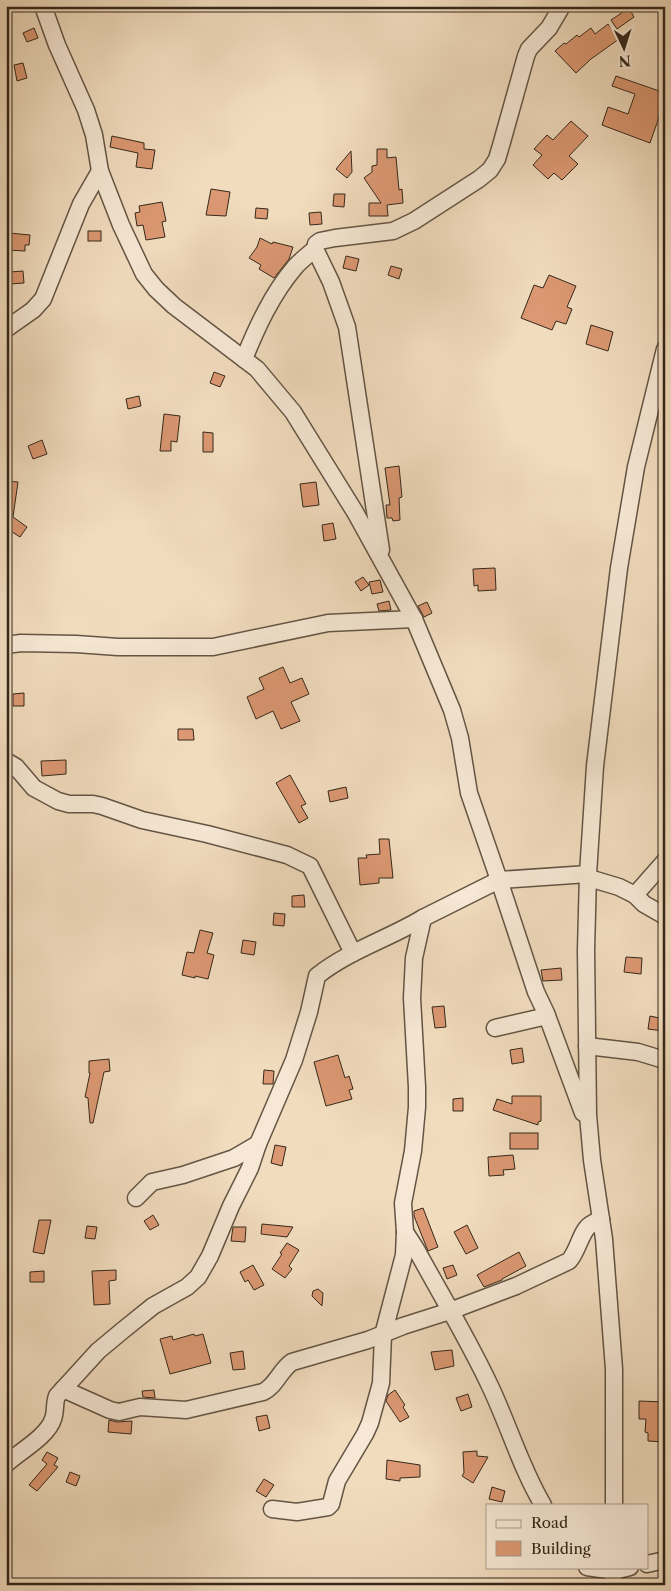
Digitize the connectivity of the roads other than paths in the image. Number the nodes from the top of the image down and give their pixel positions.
1 (43, 6) edge
2 (562, 6) edge
3 (100, 171) junction
4 (315, 249) junction
5 (6, 329) edge
6 (665, 349) edge
7 (244, 359) junction
8 (382, 560) junction
9 (414, 619) junction
10 (6, 645) edge
11 (6, 761) edge
12 (665, 861) edge
13 (588, 876) junction
14 (499, 880) junction
15 (635, 895) junction
16 (665, 916) edge
17 (423, 918) junction
18 (353, 953) junction
19 (547, 1016) junction
20 (495, 1028) dead end
21 (587, 1046) junction
22 (665, 1056) edge
23 (589, 1130) junction
24 (258, 1144) junction
25 (136, 1198) dead end
26 (601, 1220) junction
27 (405, 1232) junction
28 (450, 1311) junction
29 (383, 1335) junction
30 (63, 1389) junction
31 (6, 1464) edge
32 (542, 1504) edge
33 (614, 1504) edge
34 (272, 1509) dead end
35 (665, 1560) edge
36 (648, 1564) edge
37 (591, 1568) edge
38 (628, 1568) edge
39 (613, 1574) edge

1 - 3 street
2 - 4 street
3 - 5 street
3 - 7 street
4 - 7 street
4 - 8 street
6 - 13 street
7 - 8 street
8 - 9 street
9 - 10 street
9 - 14 street
11 - 18 street
12 - 15 street
13 - 14 street
13 - 15 street
13 - 21 street
14 - 17 street
14 - 19 street
15 - 16 street
17 - 18 street
17 - 27 street
18 - 24 street
19 - 20 street
19 - 23 street
21 - 22 street
21 - 23 street
23 - 26 street
24 - 25 street
24 - 30 street
26 - 28 street
26 - 33 street
27 - 28 street
27 - 29 street
28 - 29 street
28 - 32 street
29 - 30 street
29 - 34 street
30 - 31 street
35 - 36 street
37 - 39 street
38 - 39 street

